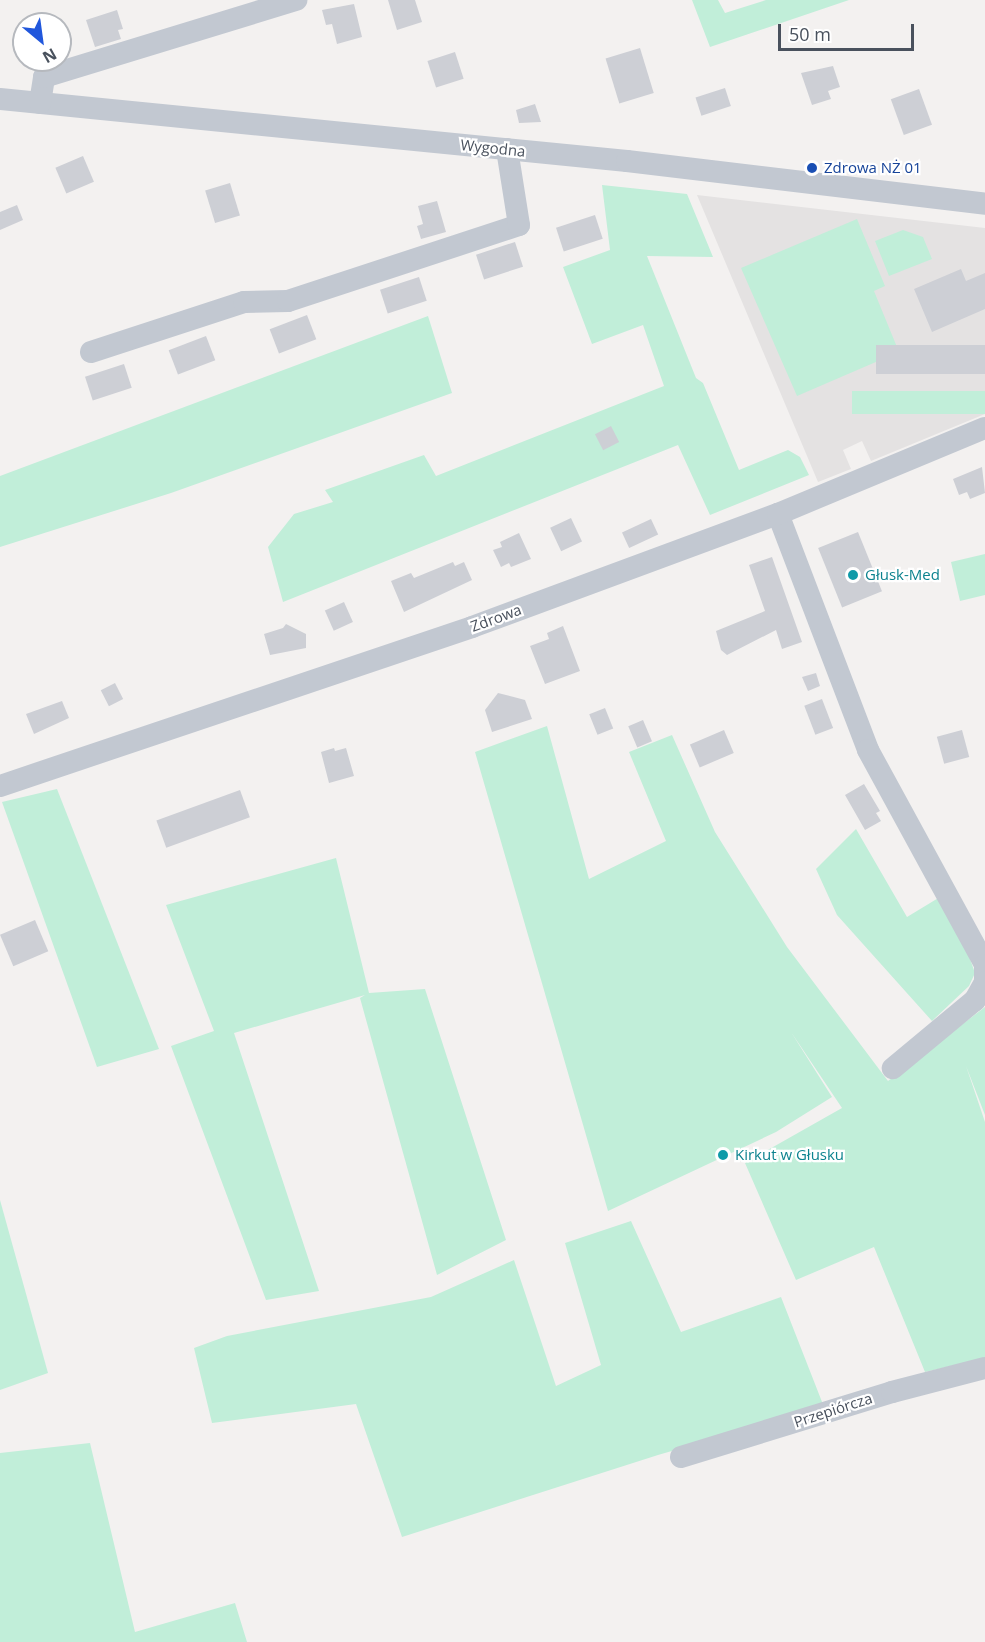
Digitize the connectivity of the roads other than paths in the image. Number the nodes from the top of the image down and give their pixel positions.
1 (296, 0) edge
2 (0, 99) edge
3 (40, 103) junction
4 (507, 149) junction
5 (985, 204) edge
6 (91, 352) dead end
7 (985, 428) edge
8 (778, 514) junction
9 (0, 786) edge
10 (893, 1068) dead end
11 (985, 1368) edge
12 (681, 1457) dead end

1 - 3 street
2 - 3 street, Wygodna
3 - 4 street, Wygodna
4 - 5 street, Wygodna
4 - 6 street
7 - 8 street, Zdrowa
8 - 9 street, Zdrowa
8 - 10 street
11 - 12 street, Przepiórcza

